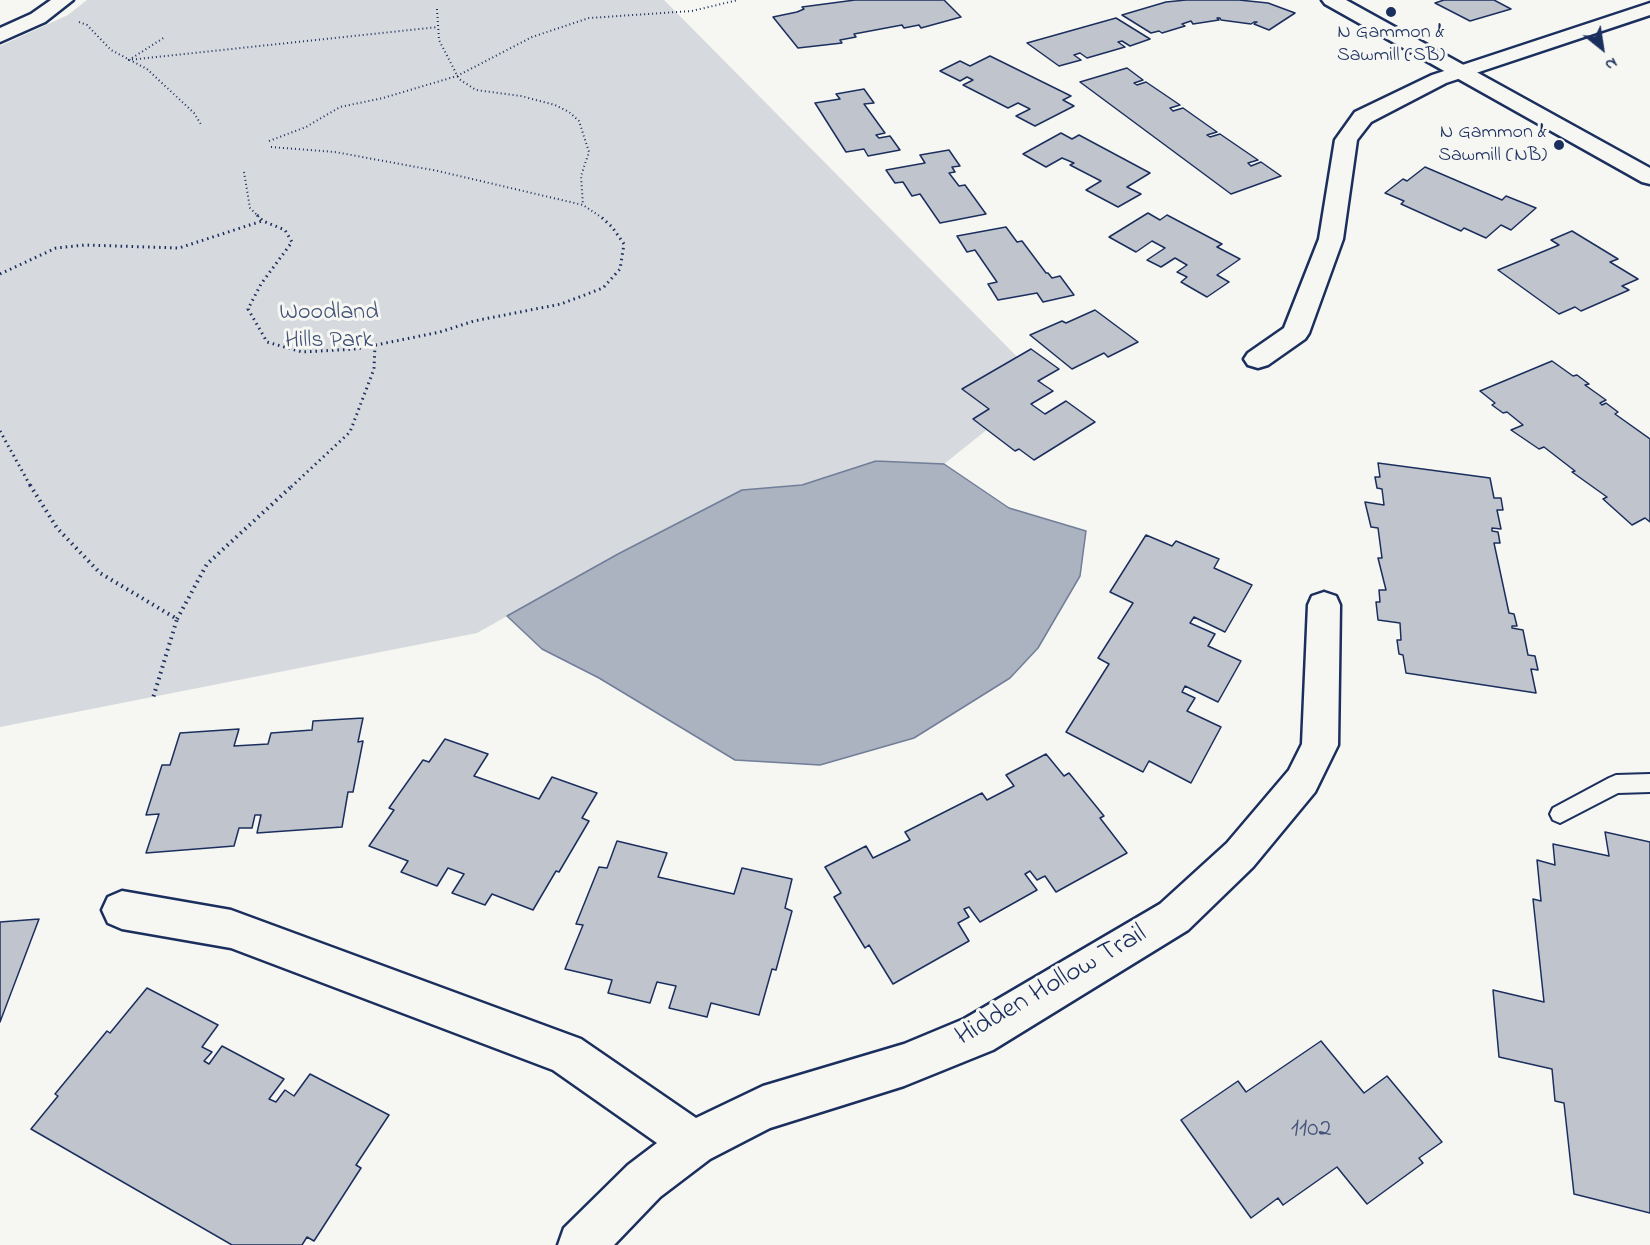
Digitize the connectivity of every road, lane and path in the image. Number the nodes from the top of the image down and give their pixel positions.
1 (63, 0) edge
2 (738, 0) edge
3 (1332, 0) edge
4 (437, 9) dead end
5 (1650, 9) edge
6 (78, 21) dead end
7 (438, 27) junction
8 (0, 36) edge
9 (165, 37) dead end
10 (128, 60) junction
11 (1461, 72) junction
12 (457, 76) junction
13 (202, 126) dead end
14 (269, 141) dead end
15 (271, 147) dead end
16 (243, 172) dead end
17 (1650, 177) edge
18 (583, 206) junction
19 (263, 221) junction
20 (0, 274) edge
21 (375, 345) junction
22 (1258, 359) dead end
23 (0, 431) edge
24 (1324, 605) dead end
25 (177, 619) junction
26 (153, 698) dead end
27 (1650, 783) edge
28 (1560, 814) dead end
29 (122, 910) dead end
30 (694, 1143) junction
31 (581, 1245) edge

1 - 8 street
2 - 12 path
3 - 11 street
4 - 7 path
5 - 11 street
6 - 10 path
7 - 10 path
7 - 12 path
9 - 10 path
10 - 13 path
11 - 17 street
11 - 22 street
12 - 14 path
12 - 18 path
15 - 18 path
16 - 19 path
18 - 21 path
19 - 20 path
19 - 21 path
21 - 25 path
23 - 25 path
24 - 30 street, Hidden Hollow Trail
25 - 26 path
27 - 28 lane
29 - 30 street
30 - 31 street, Hidden Hollow Trail

